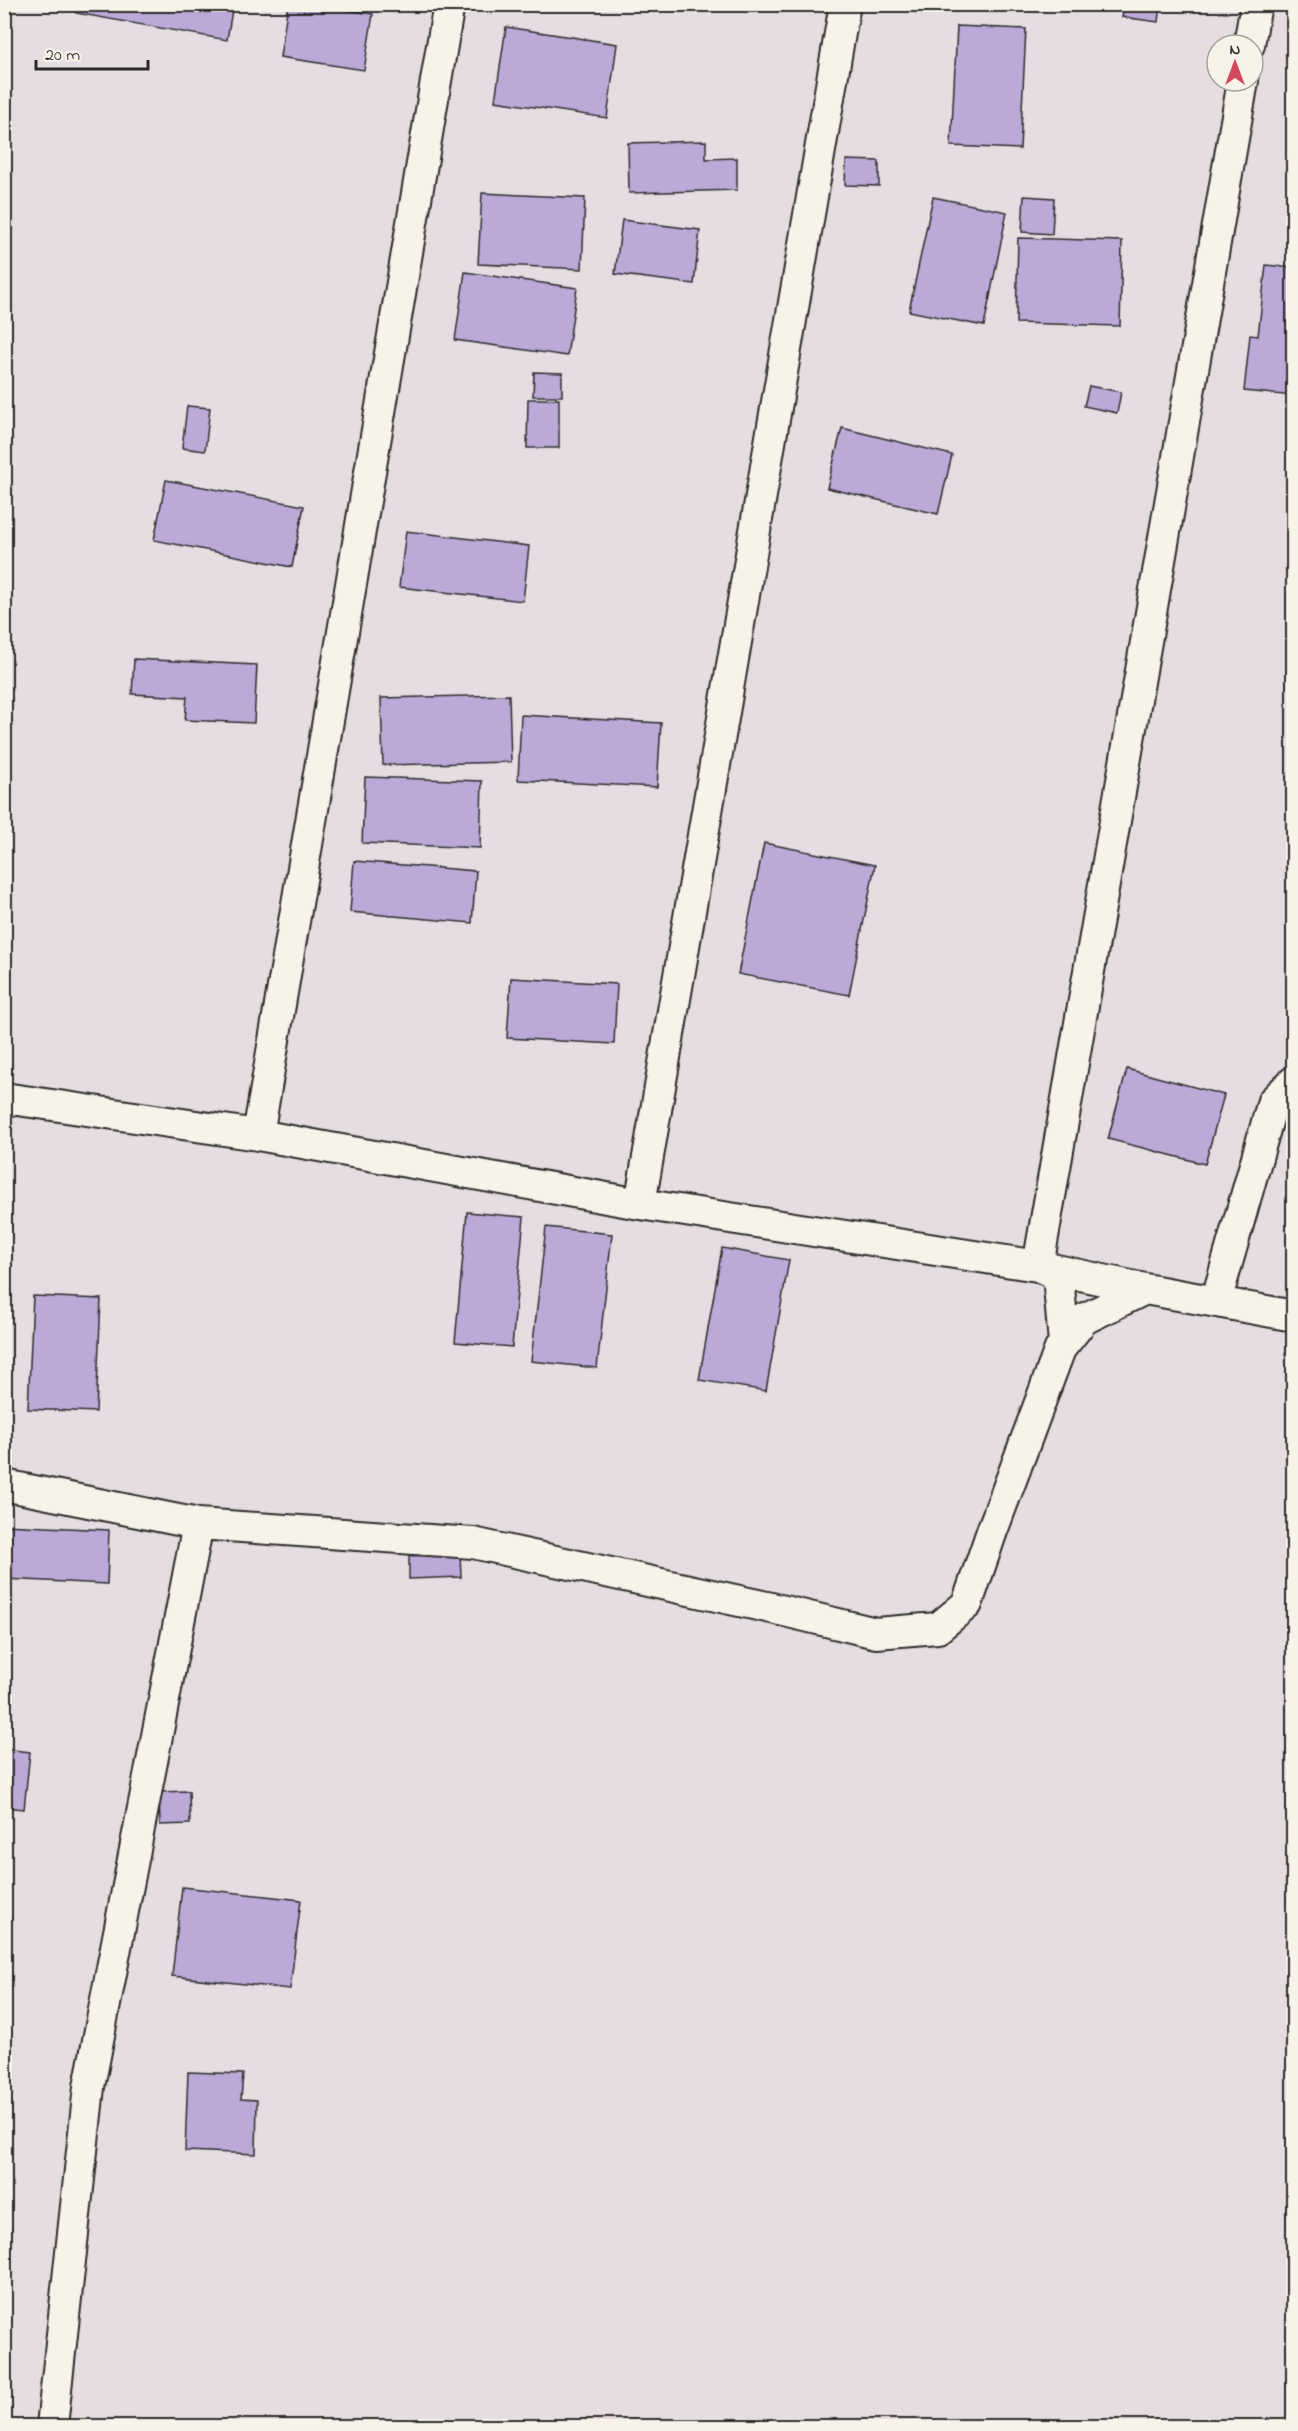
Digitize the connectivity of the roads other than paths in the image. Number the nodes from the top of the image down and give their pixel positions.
1 (449, 4) edge
2 (845, 4) edge
3 (1256, 4) edge
4 (1251, 33) edge
5 (1241, 93) edge
6 (1293, 1081) edge
7 (4, 1098) edge
8 (258, 1135) junction
9 (639, 1204) junction
10 (1038, 1266) junction
11 (1145, 1289) junction
12 (1216, 1302) junction
13 (1293, 1316) edge
14 (1065, 1344) junction
15 (4, 1485) edge
16 (198, 1524) junction
17 (52, 2427) edge

1 - 8 street
2 - 9 street
3 - 4 street
5 - 10 street
6 - 12 street
7 - 8 street
8 - 9 street
9 - 10 street
10 - 11 street
10 - 14 street
11 - 12 street
11 - 14 street
12 - 13 street
14 - 16 street
15 - 16 street
16 - 17 street

